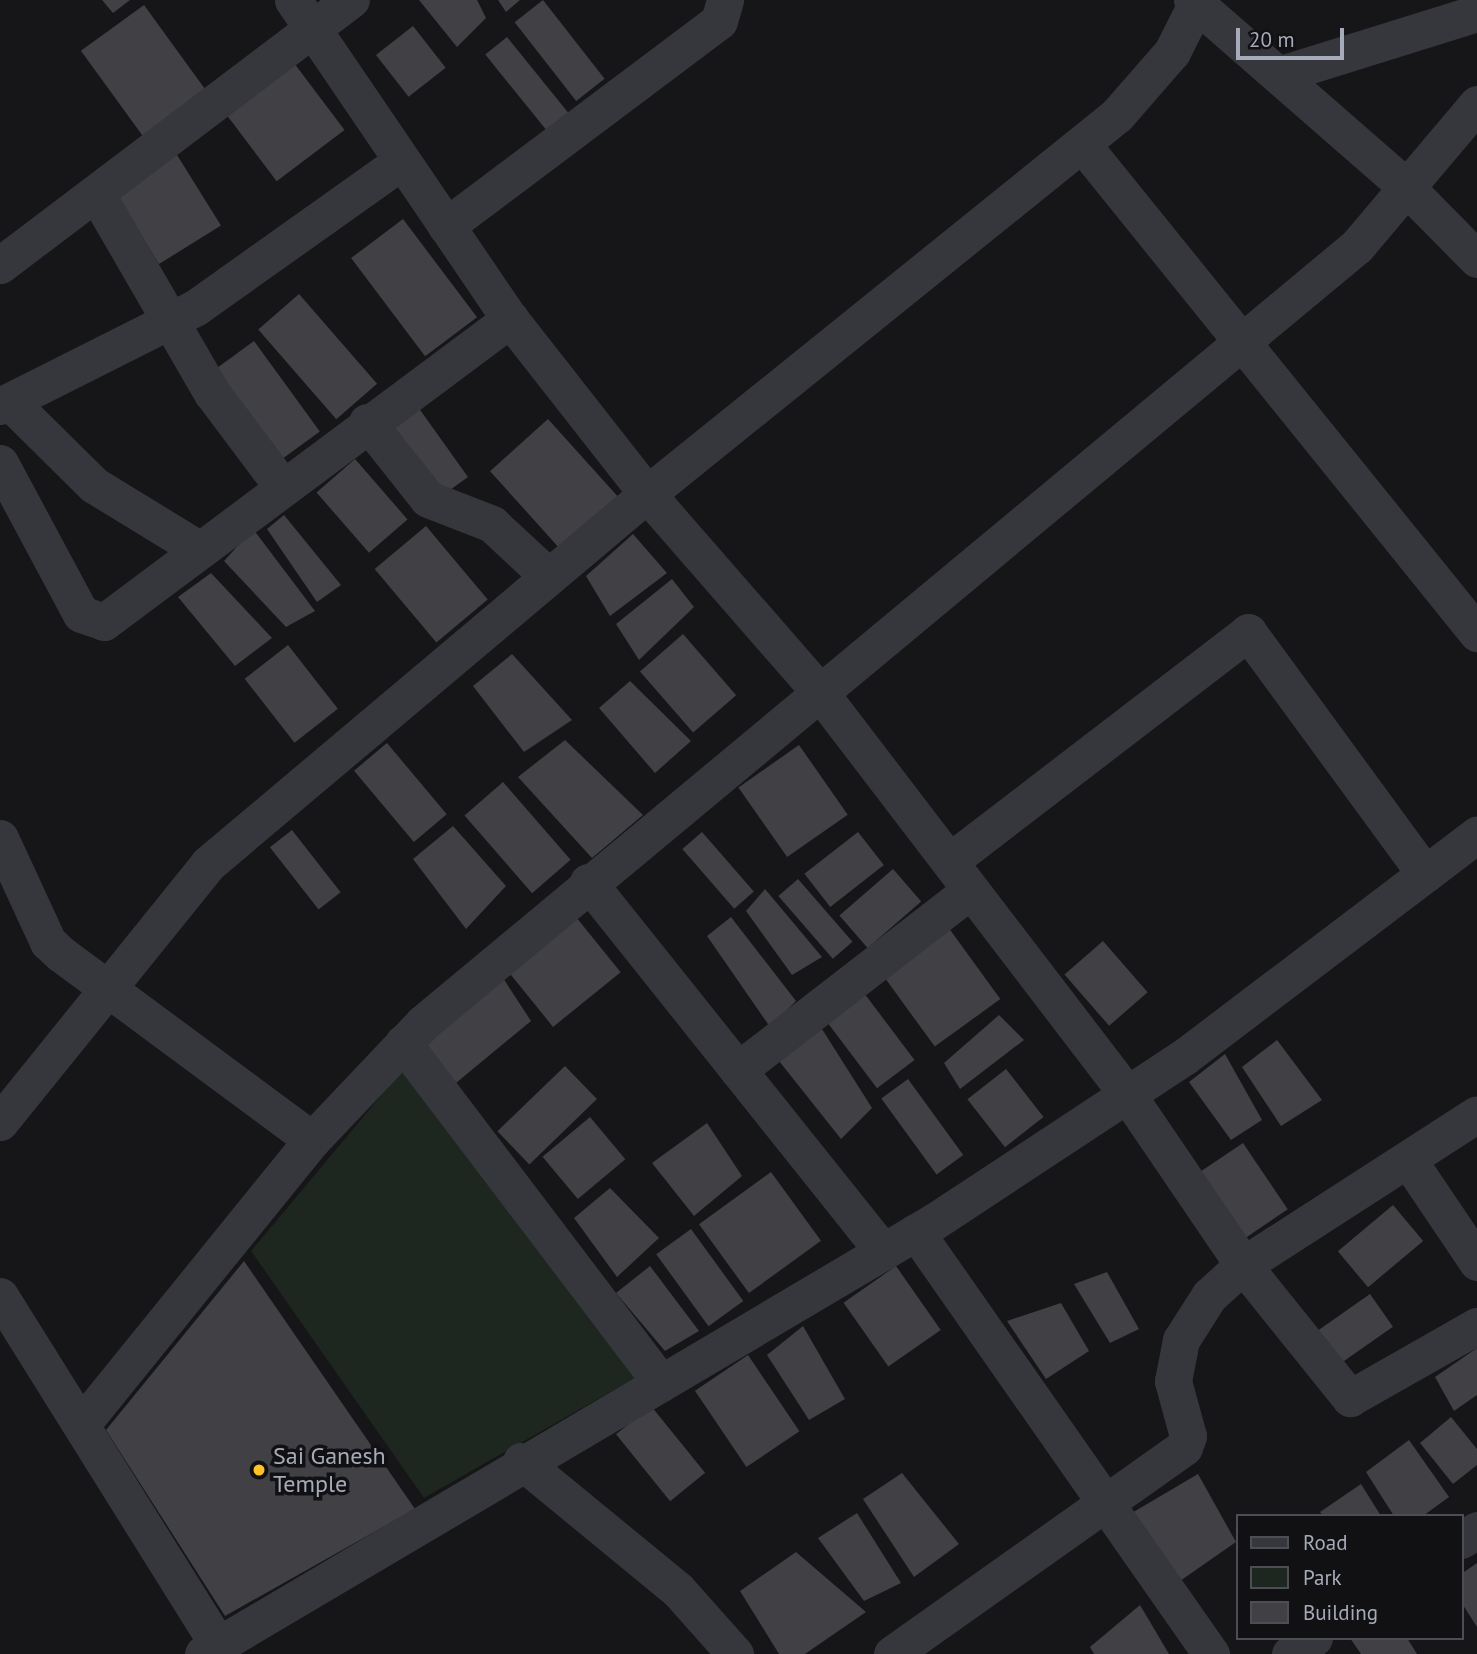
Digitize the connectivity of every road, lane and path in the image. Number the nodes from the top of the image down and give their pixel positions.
1 (351, 0) edge
2 (725, 0) edge
3 (1195, 2) edge
4 (1477, 13) edge
5 (304, 14) edge
6 (1278, 75) junction
7 (1477, 104) edge
8 (1082, 144) junction
9 (402, 161) junction
10 (1404, 185) junction
11 (96, 193) junction
12 (446, 226) junction
13 (1477, 259) edge
14 (0, 265) edge
15 (510, 319) junction
16 (170, 321) junction
17 (1242, 346) junction
18 (5, 404) edge
19 (367, 422) junction
20 (0, 463) edge
21 (282, 485) junction
22 (647, 495) junction
23 (200, 550) junction
24 (548, 576) junction
25 (1477, 632) edge
26 (818, 690) junction
27 (1477, 835) edge
28 (0, 838) edge
29 (950, 861) junction
30 (1426, 874) junction
31 (588, 882) junction
32 (971, 890) junction
33 (104, 987) junction
34 (403, 1043) junction
35 (738, 1070) junction
36 (1127, 1094) junction
37 (1477, 1114) edge
38 (0, 1122) edge
39 (312, 1140) junction
40 (1409, 1161) junction
41 (916, 1232) junction
42 (883, 1252) junction
43 (1477, 1262) edge
44 (1243, 1265) junction
45 (0, 1296) edge
46 (1477, 1326) edge
47 (662, 1383) junction
48 (80, 1425) junction
49 (521, 1461) junction
50 (1106, 1505) junction
51 (1311, 1640) edge
52 (210, 1650) edge
53 (735, 1654) edge
54 (892, 1654) edge
55 (1211, 1654) edge
56 (1290, 1654) edge

1 - 5 street
2 - 12 street
3 - 6 street
3 - 8 street
4 - 6 street
5 - 9 street
5 - 11 street
6 - 10 street
7 - 10 street
8 - 17 street
8 - 22 street
9 - 12 street
9 - 16 street
10 - 13 street
10 - 17 street
11 - 14 street
11 - 16 street
12 - 15 street
15 - 19 street
15 - 22 street
16 - 18 street
16 - 21 street
17 - 25 street
17 - 26 street
18 - 23 street
19 - 21 street
19 - 24 street
20 - 23 street
21 - 23 street
22 - 24 street
22 - 26 street
24 - 33 street
26 - 29 street
26 - 31 street
27 - 30 street
28 - 33 street
29 - 30 street
29 - 32 street
30 - 36 street
31 - 34 street
31 - 35 street
32 - 35 street
32 - 36 street
33 - 38 street
33 - 39 street
34 - 39 street
34 - 47 street
35 - 42 street
36 - 41 street
36 - 44 street
37 - 40 street
39 - 48 street
40 - 43 street
40 - 44 street
41 - 42 street
41 - 50 street
42 - 47 street
44 - 46 street
44 - 50 street
45 - 48 street
47 - 49 street
48 - 52 street
49 - 52 street
49 - 53 street
50 - 54 street
50 - 55 street
51 - 56 street

